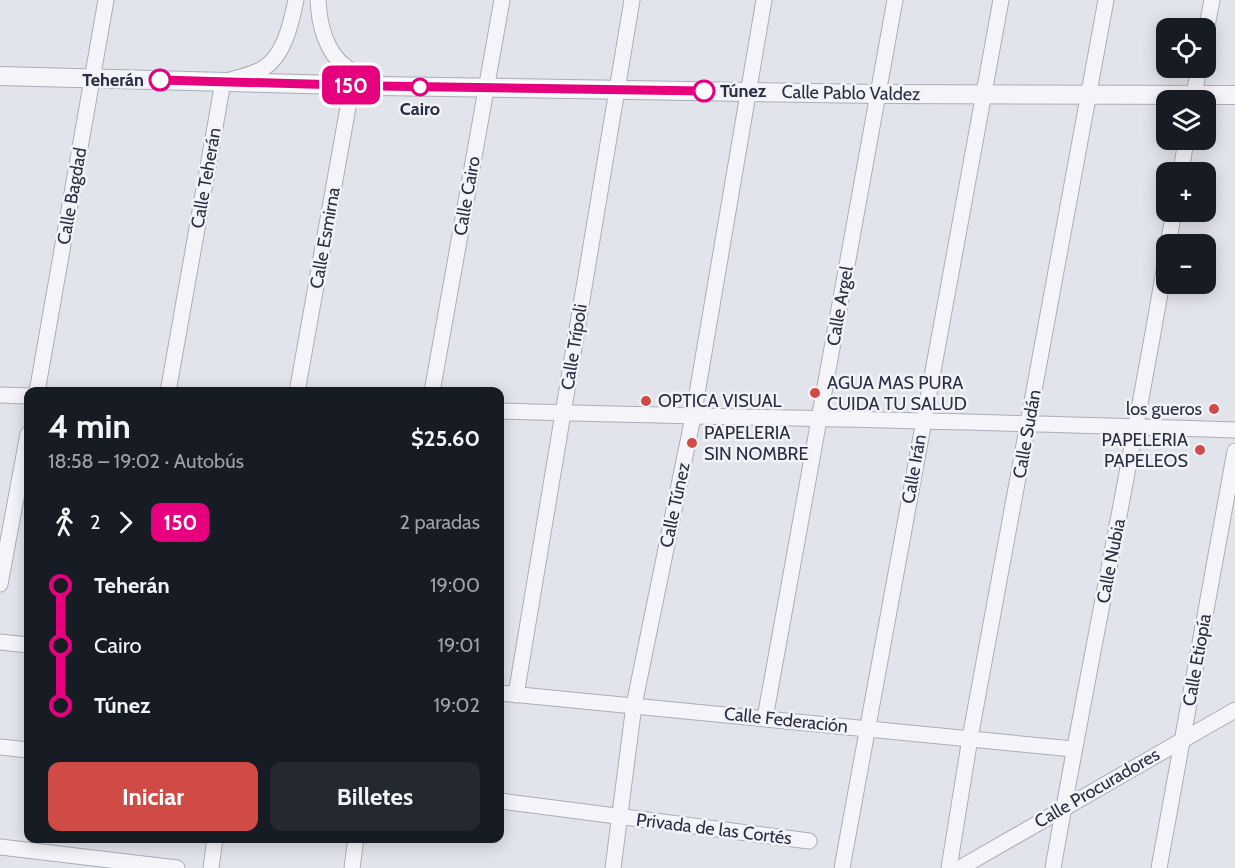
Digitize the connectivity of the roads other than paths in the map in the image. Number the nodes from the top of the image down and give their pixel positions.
1 (106, 0) edge
2 (296, 0) edge
3 (318, 0) edge
4 (502, 0) edge
5 (632, 0) edge
6 (764, 0) edge
7 (895, 0) edge
8 (1001, 0) edge
9 (1106, 0) edge
10 (1212, 0) edge
11 (1209, 18) edge
12 (0, 76) edge
13 (93, 78) junction
14 (223, 82) junction
15 (352, 85) junction
16 (379, 86) junction
17 (487, 87) junction
18 (616, 90) junction
19 (748, 92) junction
20 (878, 94) junction
21 (984, 95) junction
22 (1089, 95) junction
23 (1235, 95) edge
24 (1216, 96) edge
25 (1156, 97) edge
26 (1160, 294) edge
27 (38, 387) edge
28 (169, 387) edge
29 (298, 387) edge
30 (433, 387) edge
31 (0, 395) edge
32 (24, 396) edge
33 (504, 411) edge
34 (564, 413) junction
35 (693, 417) junction
36 (820, 420) junction
37 (923, 422) junction
38 (1029, 423) junction
39 (1137, 427) junction
40 (1235, 430) edge
41 (1235, 451) edge
42 (24, 455) edge
43 (0, 584) edge
44 (0, 642) edge
45 (24, 645) edge
46 (504, 694) edge
47 (516, 695) junction
48 (634, 705) junction
49 (1235, 710) edge
50 (765, 718) junction
51 (867, 728) junction
52 (970, 738) junction
53 (1183, 740) junction
54 (0, 747) edge
55 (24, 750) edge
56 (1073, 750) junction
57 (504, 802) edge
58 (1064, 807) junction
59 (620, 816) junction
60 (809, 841) dead end
61 (214, 843) edge
62 (355, 843) edge
63 (0, 847) edge
64 (177, 868) edge
65 (211, 868) edge
66 (352, 868) edge
67 (613, 868) edge
68 (842, 868) edge
69 (949, 868) edge
70 (960, 868) edge
71 (1053, 868) edge
72 (1159, 868) edge

1 - 13 street, Calle Bagdad
2 - 14 street
3 - 16 street
4 - 17 street, Calle Cairo
5 - 18 street, Calle Trípoli
6 - 19 street, Calle Túnez
7 - 20 street, Calle Argel
8 - 21 street, Calle Irán
9 - 22 street, Calle Sudán
10 - 11 street
12 - 13 street, Calle Pablo Valdez
13 - 14 street, Calle Pablo Valdez
13 - 27 street, Calle Bagdad
14 - 15 street, Calle Pablo Valdez
14 - 28 street, Calle Teherán
15 - 16 street, Calle Pablo Valdez
15 - 29 street, Calle Esmirna
16 - 17 street, Calle Pablo Valdez
17 - 18 street, Calle Pablo Valdez
17 - 30 street, Calle Cairo
18 - 19 street, Calle Pablo Valdez
18 - 34 street, Calle Trípoli
19 - 20 street, Calle Pablo Valdez
19 - 35 street, Calle Túnez
20 - 21 street, Calle Pablo Valdez
20 - 36 street, Calle Argel
21 - 22 street, Calle Pablo Valdez
21 - 37 street, Calle Irán
22 - 25 street, Calle Pablo Valdez
22 - 38 street, Calle Sudán
23 - 24 street, Calle Pablo Valdez
26 - 39 street, Calle Nubia
31 - 32 street
33 - 34 street
34 - 35 street
34 - 47 street, Calle Trípoli
35 - 36 street
35 - 48 street, Calle Túnez
36 - 37 street
36 - 50 street, Calle Argel
37 - 38 street
37 - 51 street, Calle Irán
38 - 39 street
38 - 52 street, Calle Sudán
39 - 40 street
39 - 56 street, Calle Nubia
41 - 53 street, Calle Etiopía
42 - 43 street
44 - 45 street
46 - 47 street, Calle Federación
47 - 48 street, Calle Federación
48 - 50 street, Calle Federación
48 - 59 street, Calle Túnez
49 - 53 street, Calle Procuradores
50 - 51 street, Calle Federación
51 - 52 street, Calle Federación
51 - 68 street, Calle Irán
52 - 56 street, Calle Federación
52 - 69 street, Calle Sudán
53 - 58 street, Calle Procuradores
53 - 72 street, Calle Etiopía
54 - 55 street
56 - 58 street, Calle Nubia
57 - 59 street, Privada de las Cortés
58 - 70 street, Calle Procuradores
58 - 71 street, Calle Nubia
59 - 60 street, Privada de las Cortés
59 - 67 street, Calle Túnez
61 - 65 street
62 - 66 street
63 - 64 street

